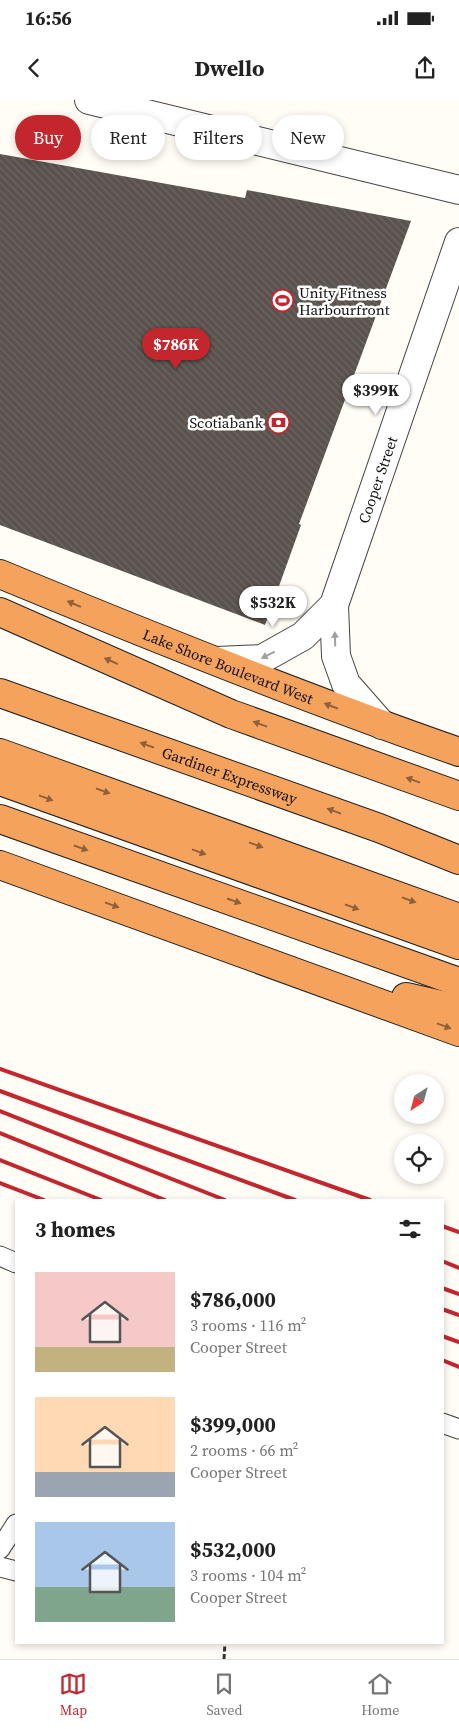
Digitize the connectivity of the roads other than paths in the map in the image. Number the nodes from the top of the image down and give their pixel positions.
1 (89, 100) edge
2 (459, 190) edge
3 (459, 242) edge
4 (0, 574) edge
5 (334, 605) junction
6 (0, 612) edge
7 (217, 661) junction
8 (0, 693) edge
9 (382, 725) junction
10 (459, 752) edge
11 (0, 753) edge
12 (0, 782) edge
13 (459, 796) edge
14 (0, 819) edge
15 (380, 828) junction
16 (459, 842) edge
17 (459, 860) edge
18 (0, 864) edge
19 (459, 918) edge
20 (459, 945) edge
21 (299, 974) junction
22 (459, 982) edge
23 (459, 1009) edge
24 (459, 1032) edge
25 (0, 1256) edge
26 (15, 1263) edge
27 (444, 1423) edge
28 (459, 1429) edge
29 (15, 1526) edge
30 (0, 1549) edge
31 (0, 1567) edge
32 (15, 1571) edge

1 - 2 street
3 - 5 street, Cooper Street
7 -> 4 highway, Lake Shore Boulevard West
5 -> 7 street, Cooper Street
9 -> 5 street, Cooper Street
13 -> 6 highway
9 -> 7 highway, Lake Shore Boulevard West
15 -> 8 highway, Gardiner Expressway
9 - 10 highway, Lake Shore Boulevard West
11 -> 19 highway
12 -> 20 highway
14 -> 22 highway
15 - 16 highway
15 - 17 highway, Gardiner Expressway
18 -> 21 highway
21 - 23 highway
21 -> 24 highway
25 - 26 lane
27 - 28 lane
29 - 30 lane
31 - 32 lane

